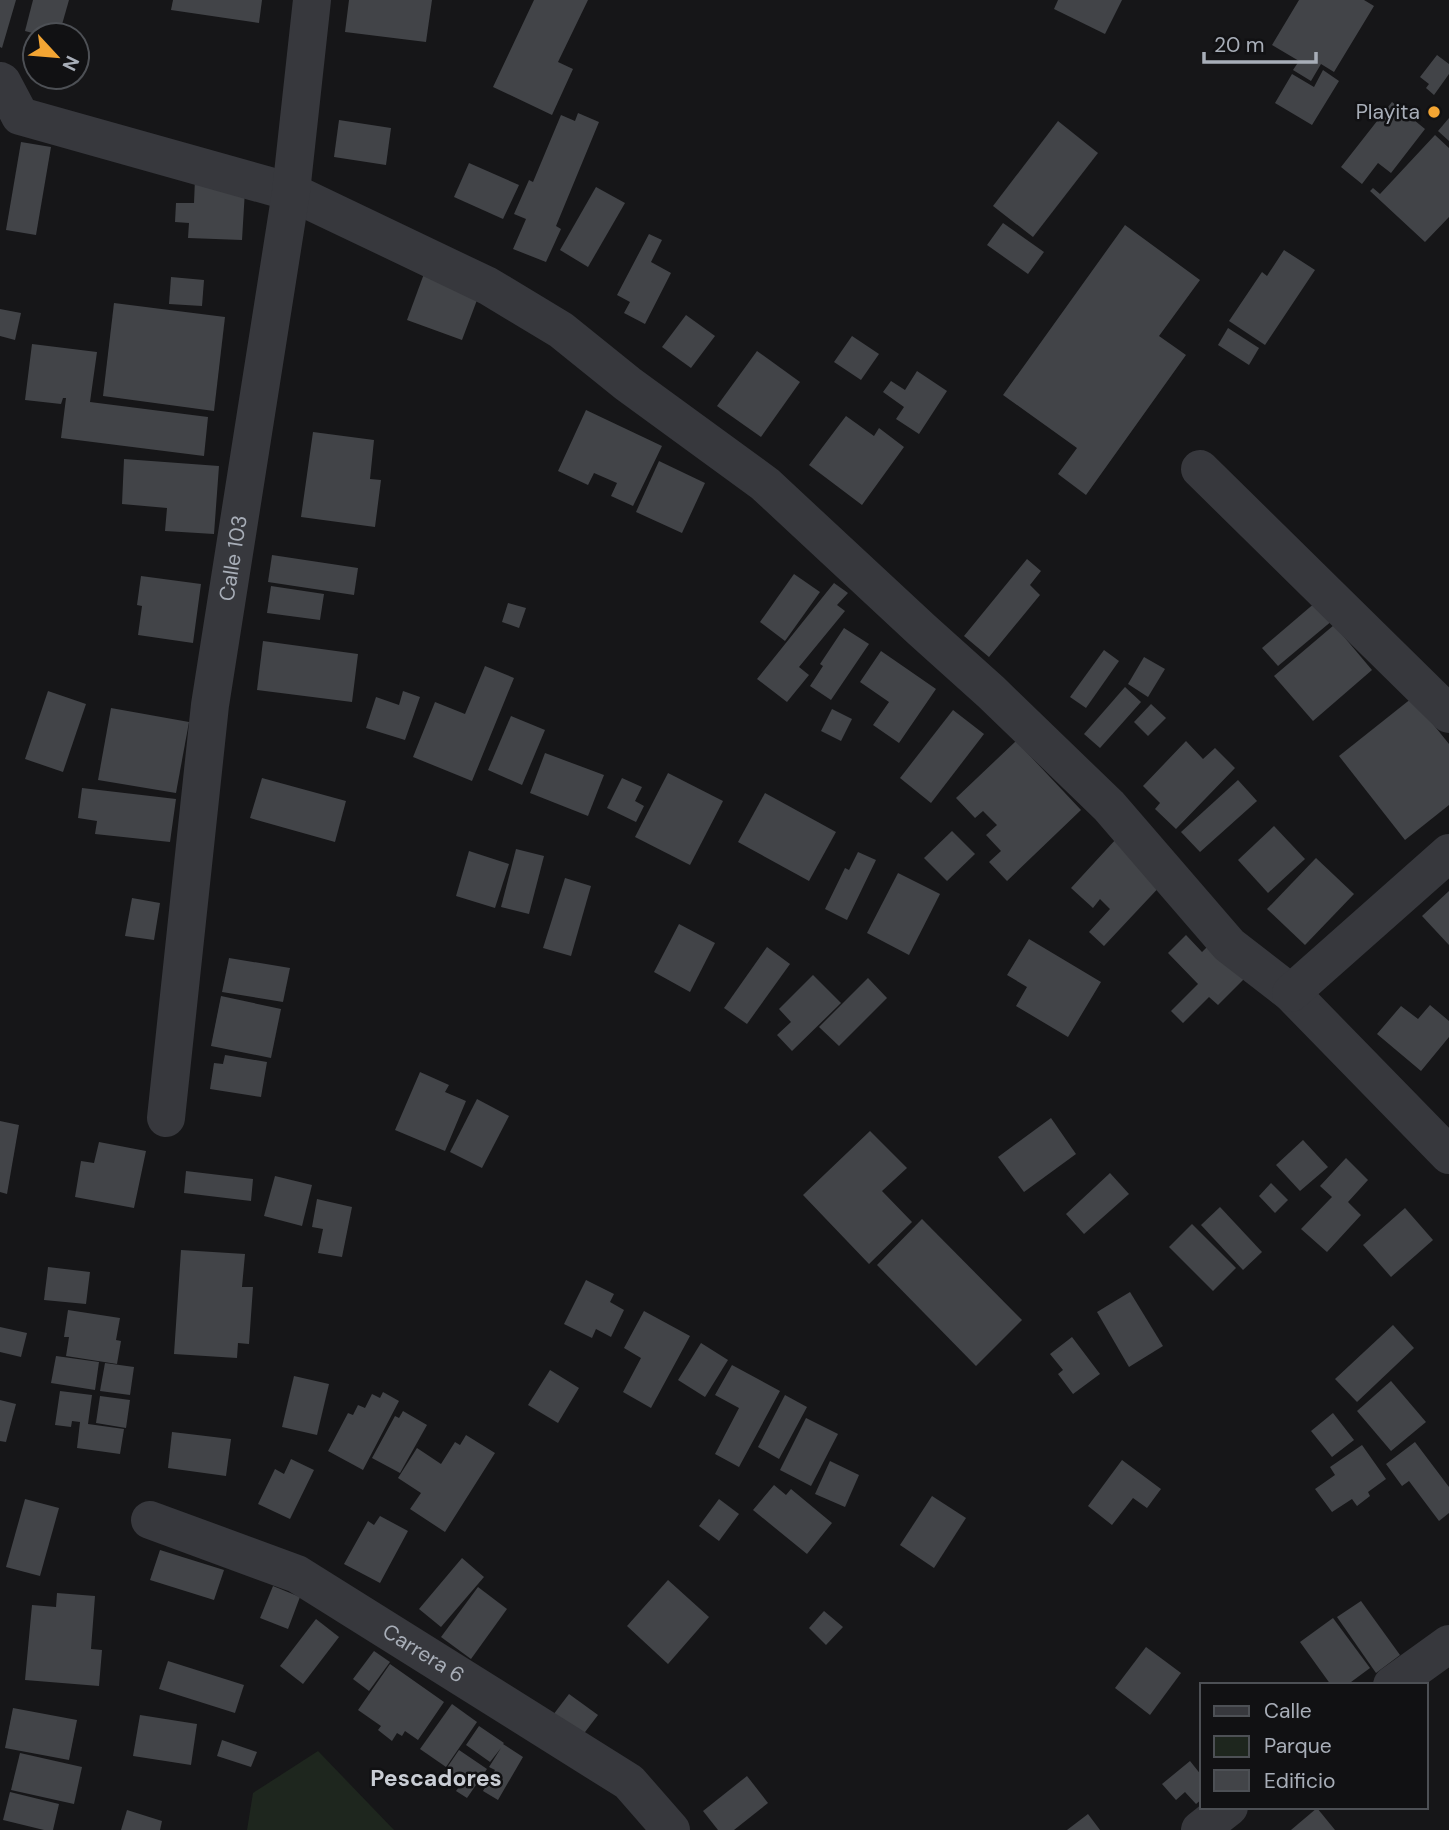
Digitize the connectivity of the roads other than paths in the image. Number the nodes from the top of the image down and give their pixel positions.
1 (312, 0) edge
2 (0, 80) edge
3 (290, 192) junction
4 (1200, 469) dead end
5 (1449, 714) edge
6 (1449, 853) edge
7 (1291, 993) junction
8 (166, 1118) dead end
9 (1449, 1155) edge
10 (150, 1520) dead end
11 (1449, 1644) edge
12 (1395, 1683) edge
13 (1226, 1809) edge
14 (671, 1830) edge
15 (1200, 1830) edge

1 - 3 street, Calle 103
2 - 3 street
3 - 7 street
3 - 8 street, Calle 103
4 - 5 street
6 - 7 street
7 - 9 street
10 - 14 street, Carrera 6
11 - 12 street
13 - 15 street

